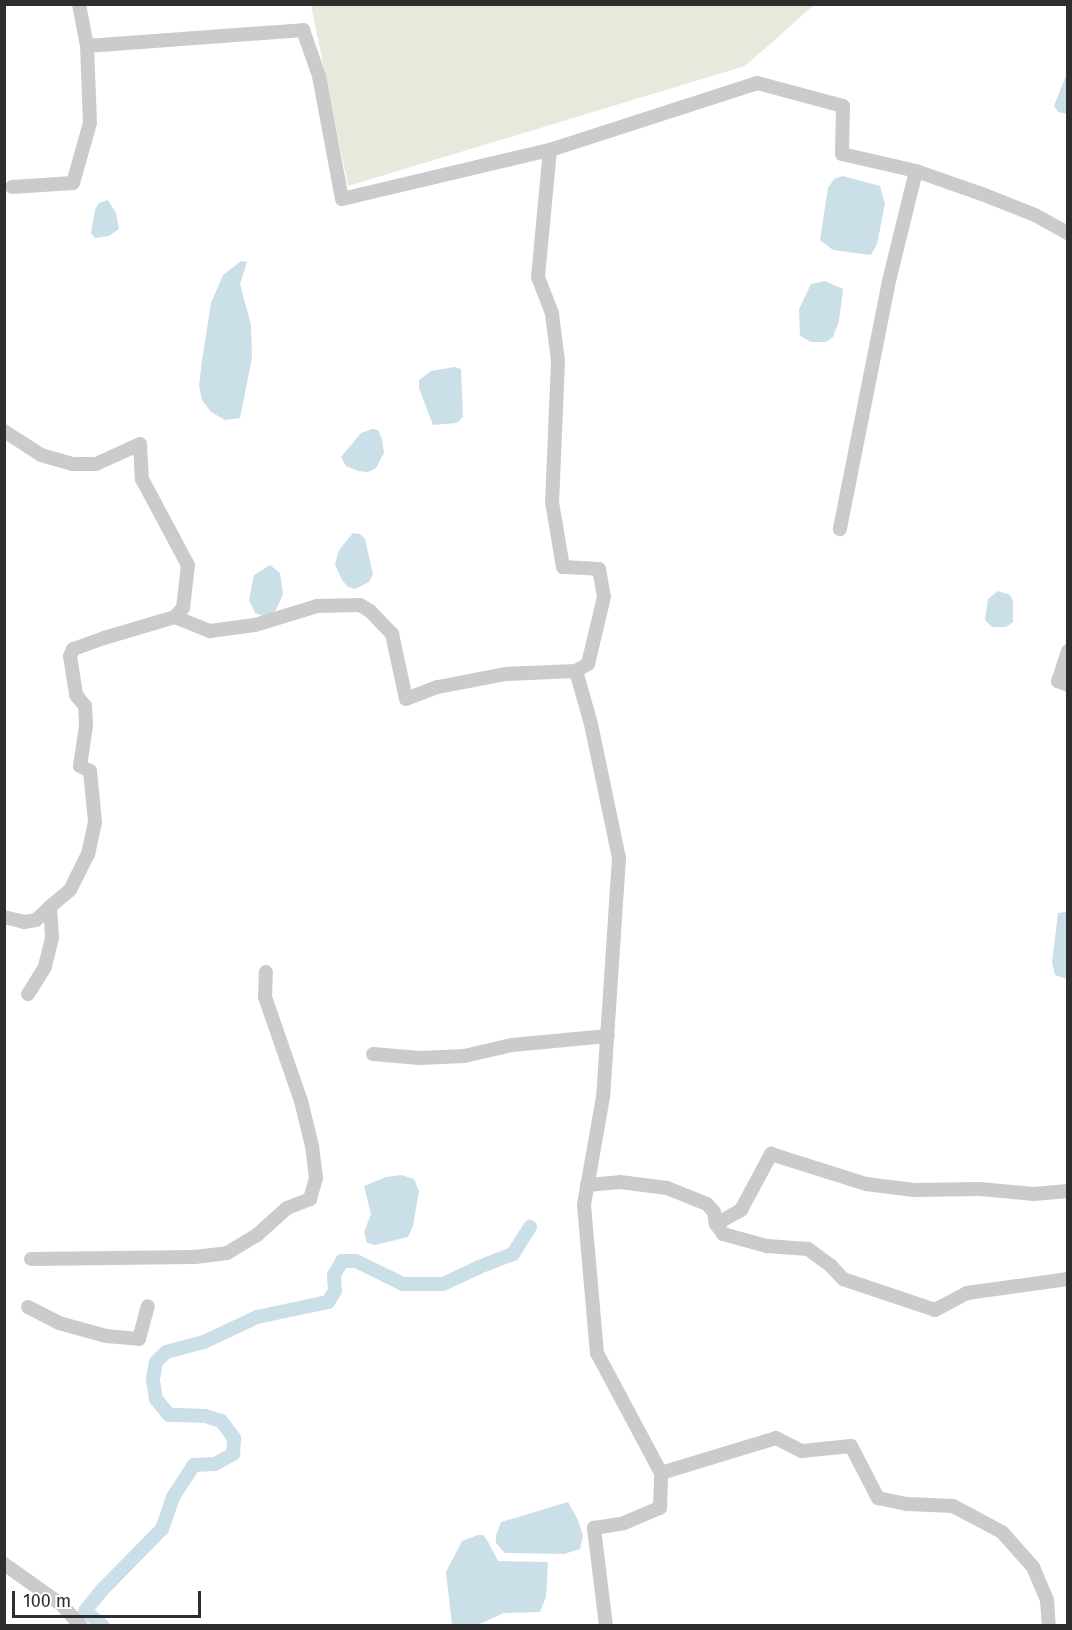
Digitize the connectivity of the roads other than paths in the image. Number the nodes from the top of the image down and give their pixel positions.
1 (79, 4) edge
2 (87, 46) junction
3 (549, 150) junction
4 (916, 171) junction
5 (12, 187) dead end
6 (1068, 233) edge
7 (4, 431) edge
8 (840, 529) dead end
9 (175, 617) junction
10 (1068, 651) edge
11 (576, 670) junction
12 (1068, 685) edge
13 (50, 907) junction
14 (4, 918) edge
15 (266, 972) dead end
16 (28, 994) dead end
17 (608, 1036) junction
18 (373, 1054) dead end
19 (587, 1185) junction
20 (1068, 1191) edge
21 (716, 1224) junction
22 (31, 1259) dead end
23 (1068, 1279) edge
24 (148, 1306) dead end
25 (28, 1307) dead end
26 (661, 1473) junction
27 (4, 1564) edge
28 (609, 1625) edge
29 (81, 1626) edge
30 (1049, 1626) edge

1 - 2 street
2 - 3 street
2 - 5 street
3 - 4 street
3 - 11 street
4 - 6 street
4 - 8 street
7 - 9 street
9 - 11 street
9 - 13 street
10 - 12 street
11 - 17 street
13 - 14 street
13 - 16 street
15 - 22 street
17 - 18 street
17 - 19 street
19 - 21 street
19 - 26 street
20 - 21 street
21 - 23 street
24 - 25 street
26 - 28 street
26 - 30 street
27 - 29 street

